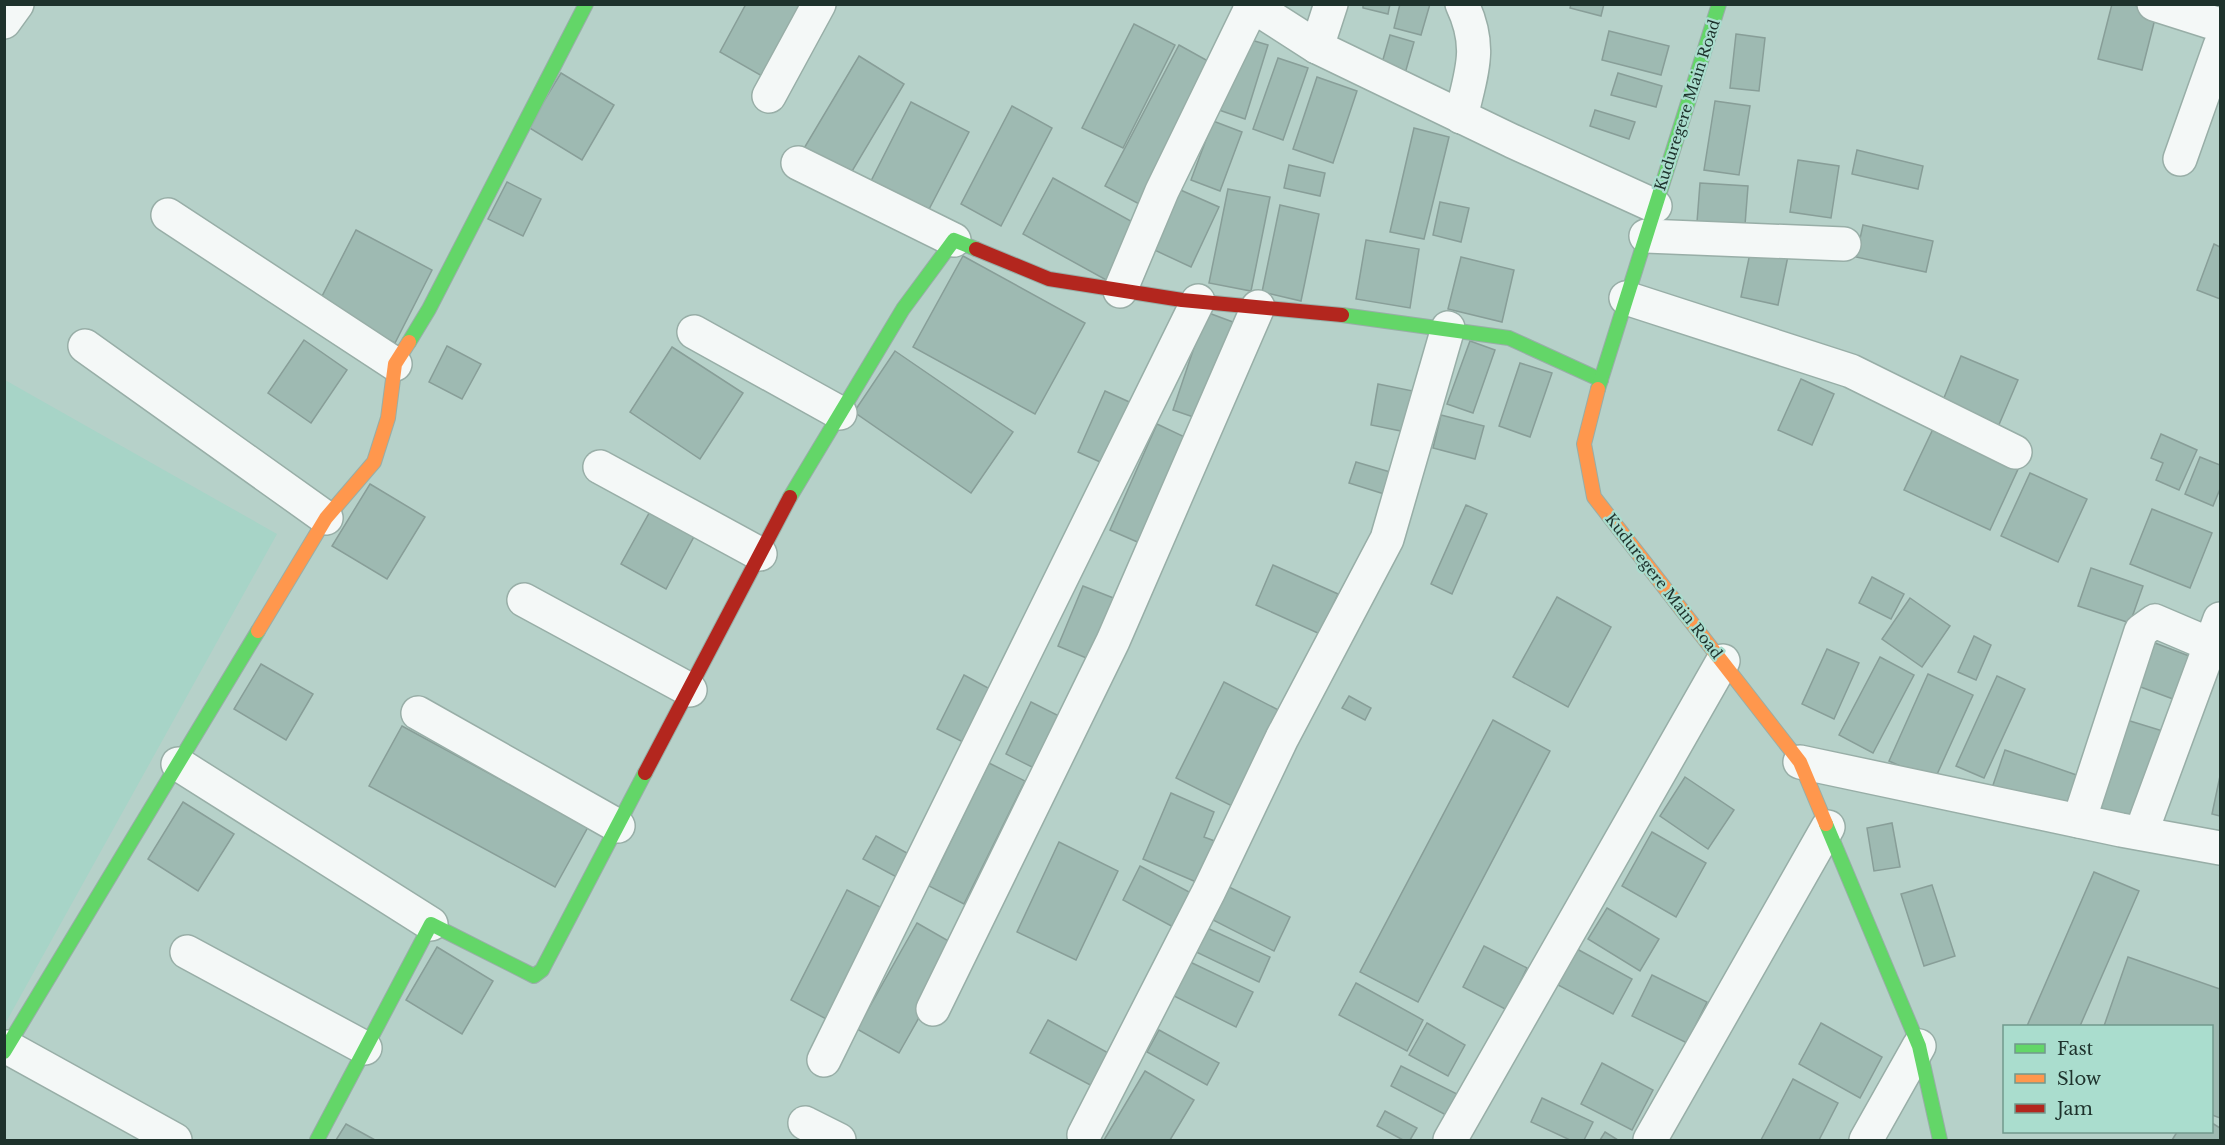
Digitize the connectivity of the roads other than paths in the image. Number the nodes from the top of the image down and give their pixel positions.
1 (17, 4) edge
2 (586, 4) edge
3 (819, 4) edge
4 (1331, 4) edge
5 (1462, 4) edge
6 (1719, 4) edge
7 (2154, 4) edge
8 (1251, 5) edge
9 (4, 22) edge
10 (2220, 25) edge
11 (2220, 46) edge
12 (1317, 47) junction
13 (769, 96) dead end
14 (1461, 117) junction
15 (2180, 159) dead end
16 (798, 163) dead end
17 (168, 215) dead end
18 (1651, 221) junction
19 (954, 240) junction
20 (1844, 244) dead end
21 (1120, 291) junction
22 (1626, 298) junction
23 (1198, 301) junction
24 (1258, 307) junction
25 (1448, 328) junction
26 (694, 332) dead end
27 (85, 346) dead end
28 (395, 364) junction
29 (1601, 380) junction
30 (840, 413) junction
31 (2015, 452) dead end
32 (600, 467) dead end
33 (326, 518) junction
34 (760, 554) junction
35 (524, 600) dead end
36 (2215, 631) edge
37 (1723, 661) junction
38 (690, 690) junction
39 (418, 713) dead end
40 (1800, 762) junction
41 (178, 764) junction
42 (2079, 820) junction
43 (618, 826) junction
44 (1828, 827) junction
45 (2141, 833) junction
46 (2220, 848) edge
47 (430, 924) junction
48 (187, 952) dead end
49 (933, 1009) dead end
50 (1919, 1046) junction
51 (365, 1048) junction
52 (6, 1049) edge
53 (824, 1060) dead end
54 (805, 1124) dead end
55 (1084, 1135) dead end
56 (175, 1140) edge
57 (317, 1140) edge
58 (840, 1140) edge
59 (1450, 1140) edge
60 (1650, 1140) edge
61 (1866, 1140) edge
62 (1940, 1140) edge

1 - 9 street
2 - 28 street
3 - 13 street
4 - 12 street
5 - 14 street
6 - 18 street, Kuduregere Main Road
7 - 10 street
8 - 12 street
8 - 21 street
11 - 15 street
12 - 14 street
14 - 18 street
16 - 19 street
17 - 28 street
18 - 20 street
18 - 22 street, Kuduregere Main Road
19 - 21 street
19 - 30 street
21 - 23 street
22 - 29 street, Kuduregere Main Road
22 - 31 street
23 - 24 street
23 - 53 street
24 - 25 street
24 - 49 street
25 - 29 street
25 - 55 street
26 - 30 street
27 - 33 street
28 - 33 street
29 - 37 street, Kuduregere Main Road
30 - 34 street
32 - 34 street
33 - 41 street
34 - 38 street
35 - 38 street
36 - 42 street
36 - 45 street
37 - 40 street, Kuduregere Main Road
37 - 59 street
38 - 43 street
39 - 43 street
40 - 42 street
40 - 44 street, Kuduregere Main Road
41 - 47 street
41 - 52 street
42 - 45 street
43 - 47 street
44 - 50 street, Kuduregere Main Road
44 - 60 street
45 - 46 street
47 - 51 street
48 - 51 street
50 - 61 street
50 - 62 street, Kuduregere Main Road
51 - 57 street
52 - 56 street
54 - 58 street

